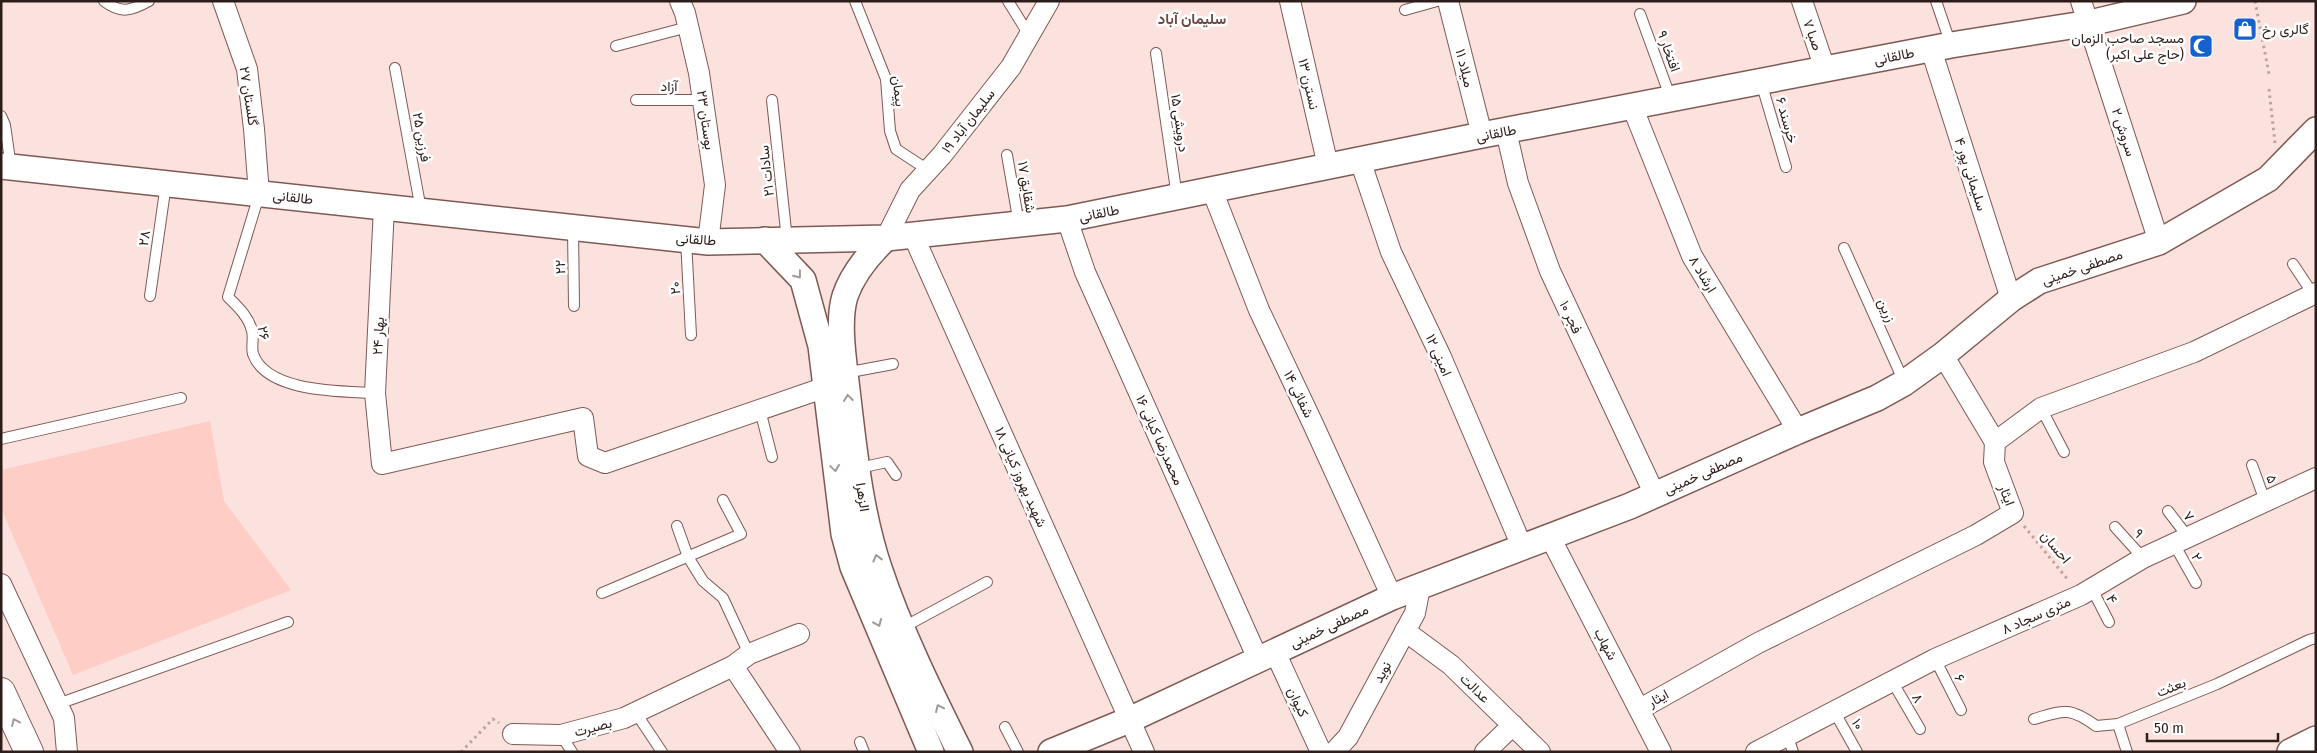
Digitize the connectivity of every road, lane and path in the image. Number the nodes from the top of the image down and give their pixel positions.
1 (104, 1) edge
2 (149, 1) edge
3 (223, 1) edge
4 (680, 1) edge
5 (855, 1) edge
6 (1008, 1) edge
7 (1049, 1) edge
8 (1290, 1) edge
9 (1437, 1) edge
10 (1448, 1) edge
11 (1802, 1) edge
12 (1936, 1) edge
13 (2183, 1) edge
14 (2255, 1) edge
15 (1405, 10) dead end
16 (2086, 12) edge
17 (1640, 14) dead end
18 (688, 26) junction
19 (1030, 34) junction
20 (616, 46) dead end
21 (1941, 47) junction
22 (1156, 53) dead end
23 (395, 68) dead end
24 (1825, 69) junction
25 (2269, 74) dead end
26 (1761, 82) junction
27 (2269, 89) dead end
28 (1671, 99) junction
29 (636, 100) dead end
30 (702, 100) junction
31 (772, 100) dead end
32 (1632, 106) junction
33 (1, 116) edge
34 (2316, 130) edge
35 (1506, 131) junction
36 (1482, 135) junction
37 (1007, 155) dead end
38 (1360, 160) junction
39 (6, 166) edge
40 (1328, 166) junction
41 (1786, 167) dead end
42 (2278, 168) junction
43 (928, 170) junction
44 (166, 184) junction
45 (1212, 190) junction
46 (259, 194) junction
47 (1177, 197) junction
48 (384, 207) junction
49 (421, 211) junction
50 (1067, 219) junction
51 (1019, 224) junction
52 (573, 228) junction
53 (913, 235) junction
54 (886, 238) junction
55 (776, 240) junction
56 (697, 241) junction
57 (2159, 242) junction
58 (1844, 248) dead end
59 (2293, 264) dead end
60 (2314, 294) edge
61 (150, 296) dead end
62 (2011, 299) junction
63 (574, 306) dead end
64 (813, 318) junction
65 (842, 320) junction
66 (691, 336) dead end
67 (1943, 355) junction
68 (893, 364) dead end
69 (846, 372) junction
70 (1904, 383) junction
71 (826, 387) junction
72 (376, 393) junction
73 (181, 398) dead end
74 (2041, 408) junction
75 (760, 410) junction
76 (1798, 430) junction
77 (1, 439) edge
78 (1995, 442) junction
79 (2064, 452) dead end
80 (772, 457) dead end
81 (2252, 465) dead end
82 (858, 468) junction
83 (896, 475) dead end
84 (2316, 478) edge
85 (1656, 495) junction
86 (723, 500) dead end
87 (2265, 502) junction
88 (2168, 511) dead end
89 (2014, 513) junction
90 (677, 526) dead end
91 (2115, 528) dead end
92 (1550, 537) junction
93 (2181, 540) junction
94 (1523, 549) junction
95 (688, 557) junction
96 (2144, 558) junction
97 (987, 582) dead end
98 (2196, 583) dead end
99 (1, 584) edge
100 (1420, 587) junction
101 (2086, 592) junction
102 (602, 593) dead end
103 (1392, 597) junction
104 (288, 622) dead end
105 (2109, 622) dead end
106 (902, 628) junction
107 (1405, 631) junction
108 (799, 634) dead end
109 (2316, 638) edge
110 (749, 654) junction
111 (1266, 655) junction
112 (1935, 659) junction
113 (733, 666) junction
114 (1892, 681) junction
115 (1, 692) edge
116 (58, 704) junction
117 (1640, 708) junction
118 (1961, 710) dead end
119 (1834, 711) junction
120 (636, 713) junction
121 (2034, 719) dead end
122 (1128, 720) junction
123 (2118, 724) junction
124 (1513, 725) junction
125 (1005, 727) dead end
126 (1920, 729) dead end
127 (513, 734) joint
128 (2316, 739) edge
129 (956, 743) edge
130 (1790, 743) edge
131 (567, 744) edge
132 (928, 745) edge
133 (29, 752) edge
134 (67, 752) edge
135 (460, 752) edge
136 (662, 752) edge
137 (790, 752) edge
138 (1018, 752) edge
139 (1051, 752) edge
140 (1144, 752) edge
141 (1321, 752) edge
142 (1334, 752) edge
143 (1485, 752) edge
144 (1540, 752) edge
145 (1661, 752) edge
146 (1756, 752) edge
147 (1858, 752) edge
148 (2127, 752) edge
149 (2290, 752) edge

1 - 2 lane
3 - 46 street, گلستان ۲۷
4 - 18 street, بوستان ۲۳
5 - 43 lane, پیمان
6 - 19 lane
7 - 19 street, سلیمان آباد ۱۹
8 - 40 street, نسترن ۱۳
9 - 15 lane
10 - 36 street, میلاد ۱۱
11 - 24 street, صبا ۷
12 - 21 lane
13 - 16 street, طالقانی
14 - 25 path
16 - 21 street, طالقانی
16 - 57 street, سروش ۲
17 - 28 lane, افتخار ۹
18 - 20 lane
18 - 30 street, بوستان ۲۳
19 - 43 street, سلیمان آباد ۱۹
21 - 24 street, طالقانی
21 - 62 street, سلیمانی پور ۴
22 - 47 lane, درویشی ۱۵
23 - 49 lane, فرزین ۲۵
24 - 26 street, طالقانی
26 - 28 street, طالقانی
26 - 41 lane, خرسند ۶
27 - 42 path
28 - 32 street, طالقانی
29 - 30 lane, آزاد
30 - 56 street, بوستان ۲۳
31 - 55 lane, سادات ۲۱
32 - 35 street, طالقانی
32 - 76 street, ارشاد ۸
33 - 39 lane
34 - 42 street, مصطفی خمینی
35 - 36 street, طالقانی
35 - 85 street, فجر ۱۰
36 - 38 street, طالقانی
37 - 51 lane, شقایق ۱۷
38 - 40 street, طالقانی
38 - 94 street, امینی ۱۲
39 - 44 street, طالقانی
40 - 45 street, طالقانی
42 - 57 street, مصطفی خمینی
43 - 54 street, سلیمان آباد ۱۹
44 - 46 street, طالقانی
44 - 61 lane, ۲۸
45 - 47 street, طالقانی
45 - 103 street, شفائی ۱۴
46 - 48 street, طالقانی
46 - 72 lane, ۲۶
47 - 50 street, طالقانی
48 - 49 street, طالقانی
48 - 72 street, بهار ۲۴
49 - 52 street, طالقانی
50 - 51 street, طالقانی
50 - 111 street, محمدرضا کیانی ۱۶
51 - 53 street, طالقانی
52 - 56 street, طالقانی
52 - 63 lane, ۲۲
53 - 54 street, طالقانی
53 - 122 street, شهید بهروز کیانی ۱۸
54 - 55 street, طالقانی
54 - 65 street, الزهرا
55 - 56 street, طالقانی
55 -> 64 street, الزهرا
56 - 66 lane, ۲۰
57 - 62 street, مصطفی خمینی
58 - 70 lane, زرین
59 - 60 lane
60 - 74 street
62 - 67 street, مصطفی خمینی
64 - 65 street
64 - 71 street, الزهرا
65 - 69 street, الزهرا
67 - 70 street, مصطفی خمینی
67 - 78 street
68 - 69 lane
82 -> 69 street, الزهرا
70 - 76 street, مصطفی خمینی
71 - 75 street
71 -> 132 street, الزهرا
72 - 75 street, بهار ۲۴
73 - 77 lane
74 - 78 street
74 - 79 lane
75 - 80 lane
76 - 85 street, مصطفی خمینی
78 - 89 street, ایثار
81 - 87 lane, ۵
82 - 83 lane
106 -> 82 street, الزهرا
84 - 87 street, ۸ متری سجاد
85 - 92 street, مصطفی خمینی
86 - 95 lane
87 - 93 street, ۸ متری سجاد
88 - 93 lane, ۷
89 - 101 path, احسان
89 - 117 street, ایثار
90 - 95 lane
91 - 96 lane, ۹
92 - 94 street, مصطفی خمینی
92 - 117 street, شهاب
93 - 96 street, ۸ متری سجاد
93 - 98 lane, ۲
94 - 100 street, مصطفی خمینی
95 - 102 lane
95 - 110 lane
96 - 101 street, ۸ متری سجاد
97 - 106 lane
99 - 116 street
100 - 103 street, مصطفی خمینی
100 - 107 street, نوید
101 - 105 lane, ۴
101 - 112 street, ۸ متری سجاد
103 - 111 street, مصطفی خمینی
104 - 116 lane
129 -> 106 street, الزهرا
107 - 124 street, عدالت
107 - 142 street, نوید
108 - 110 street, بصیرت
109 - 123 lane, بعثت
110 - 113 street, بصیرت
111 - 122 street, مصطفی خمینی
111 - 141 street, کیوان
112 - 114 street, ۸ متری سجاد
112 - 118 lane, ۶
113 - 120 street, بصیرت
113 - 137 street
114 - 119 street, ۸ متری سجاد
114 - 126 lane, ۸
133 -> 115 main road
116 - 134 street
117 - 145 street, شهاب
119 - 130 street, ۸ متری سجاد
119 - 147 lane, ۱۰
120 - 131 street, بصیرت
120 - 136 lane
121 - 123 lane, بعثت
122 - 139 street, مصطفی خمینی
122 - 140 street, شهید بهروز کیانی ۱۸
123 - 148 lane
124 - 143 street
124 - 144 street, عدالت
125 - 138 lane
127 - 131 street, بصیرت
127 - 135 path
128 - 149 street
129 - 132 street
130 - 146 street, ۸ متری سجاد

